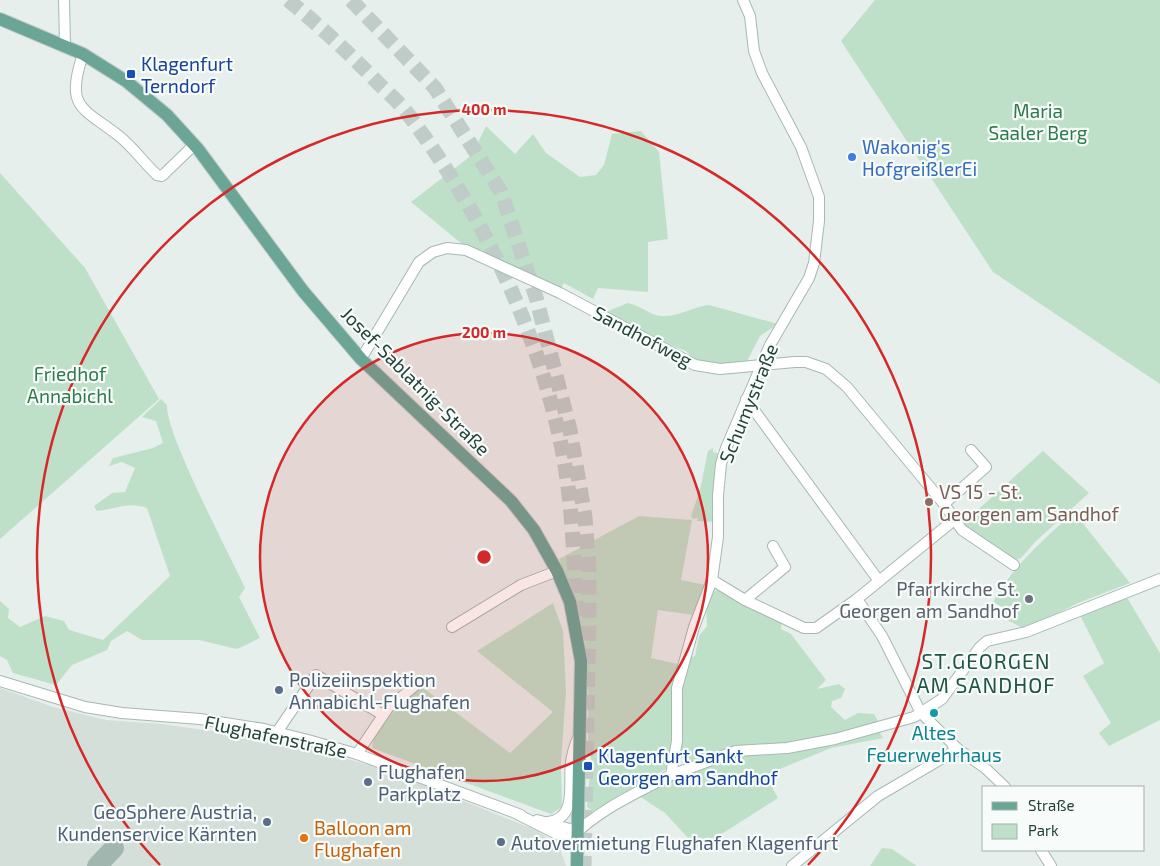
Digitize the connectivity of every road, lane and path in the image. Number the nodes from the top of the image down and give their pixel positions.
1 (64, 0) edge
2 (743, 0) edge
3 (0, 19) edge
4 (65, 45) junction
5 (83, 54) junction
6 (194, 145) junction
7 (361, 359) junction
8 (761, 366) junction
9 (746, 399) junction
10 (971, 450) dead end
11 (944, 504) junction
12 (954, 520) junction
13 (773, 546) dead end
14 (1014, 565) dead end
15 (557, 571) junction
16 (1160, 579) edge
17 (712, 580) junction
18 (878, 581) junction
19 (857, 599) junction
20 (745, 600) junction
21 (452, 627) dead end
22 (0, 681) edge
23 (417, 684) dead end
24 (383, 715) junction
25 (917, 715) junction
26 (580, 729) junction
27 (277, 732) junction
28 (958, 750) junction
29 (357, 754) junction
30 (671, 775) junction
31 (1003, 786) edge
32 (517, 814) junction
33 (547, 822) junction
34 (577, 831) junction
35 (1042, 851) edge
36 (577, 866) edge
37 (792, 866) edge
38 (1051, 866) edge

1 - 4 street
2 - 8 street, Schumystraße
3 - 4 main road, Josef-Sablatnig-Straße
4 - 5 main road, Josef-Sablatnig-Straße
5 - 6 main road, Josef-Sablatnig-Straße
5 - 6 street
6 - 7 main road, Josef-Sablatnig-Straße
7 - 8 street, Sandhofweg
7 - 15 main road, Josef-Sablatnig-Straße
8 - 9 street, Schumystraße
8 - 11 street, Sandhofweg
9 - 17 street, Schumystraße
9 - 18 street
10 - 11 street
11 - 12 street, Sandhofweg
12 - 14 street, Sandhofweg
12 - 18 street
13 - 20 street
15 - 21 street
15 - 26 main road, Josef-Sablatnig-Straße
16 - 25 street
17 - 20 street
17 - 30 street, Schumystraße
18 - 19 street
19 - 20 street
19 - 25 street
22 - 27 street, Flughafenstraße
23 - 24 street
24 - 27 street
24 - 29 street
25 - 28 street
25 - 30 street
26 - 33 street
26 - 34 main road, Josef-Sablatnig-Straße
27 - 29 street, Flughafenstraße
28 - 31 street
28 - 37 street
29 - 32 street, Flughafenstraße
30 - 34 street
32 - 33 street, Flughafenstraße
32 - 34 street, Flughafenstraße
33 - 34 street, Flughafenstraße
34 - 36 main road, Josef-Sablatnig-Straße
35 - 38 street

